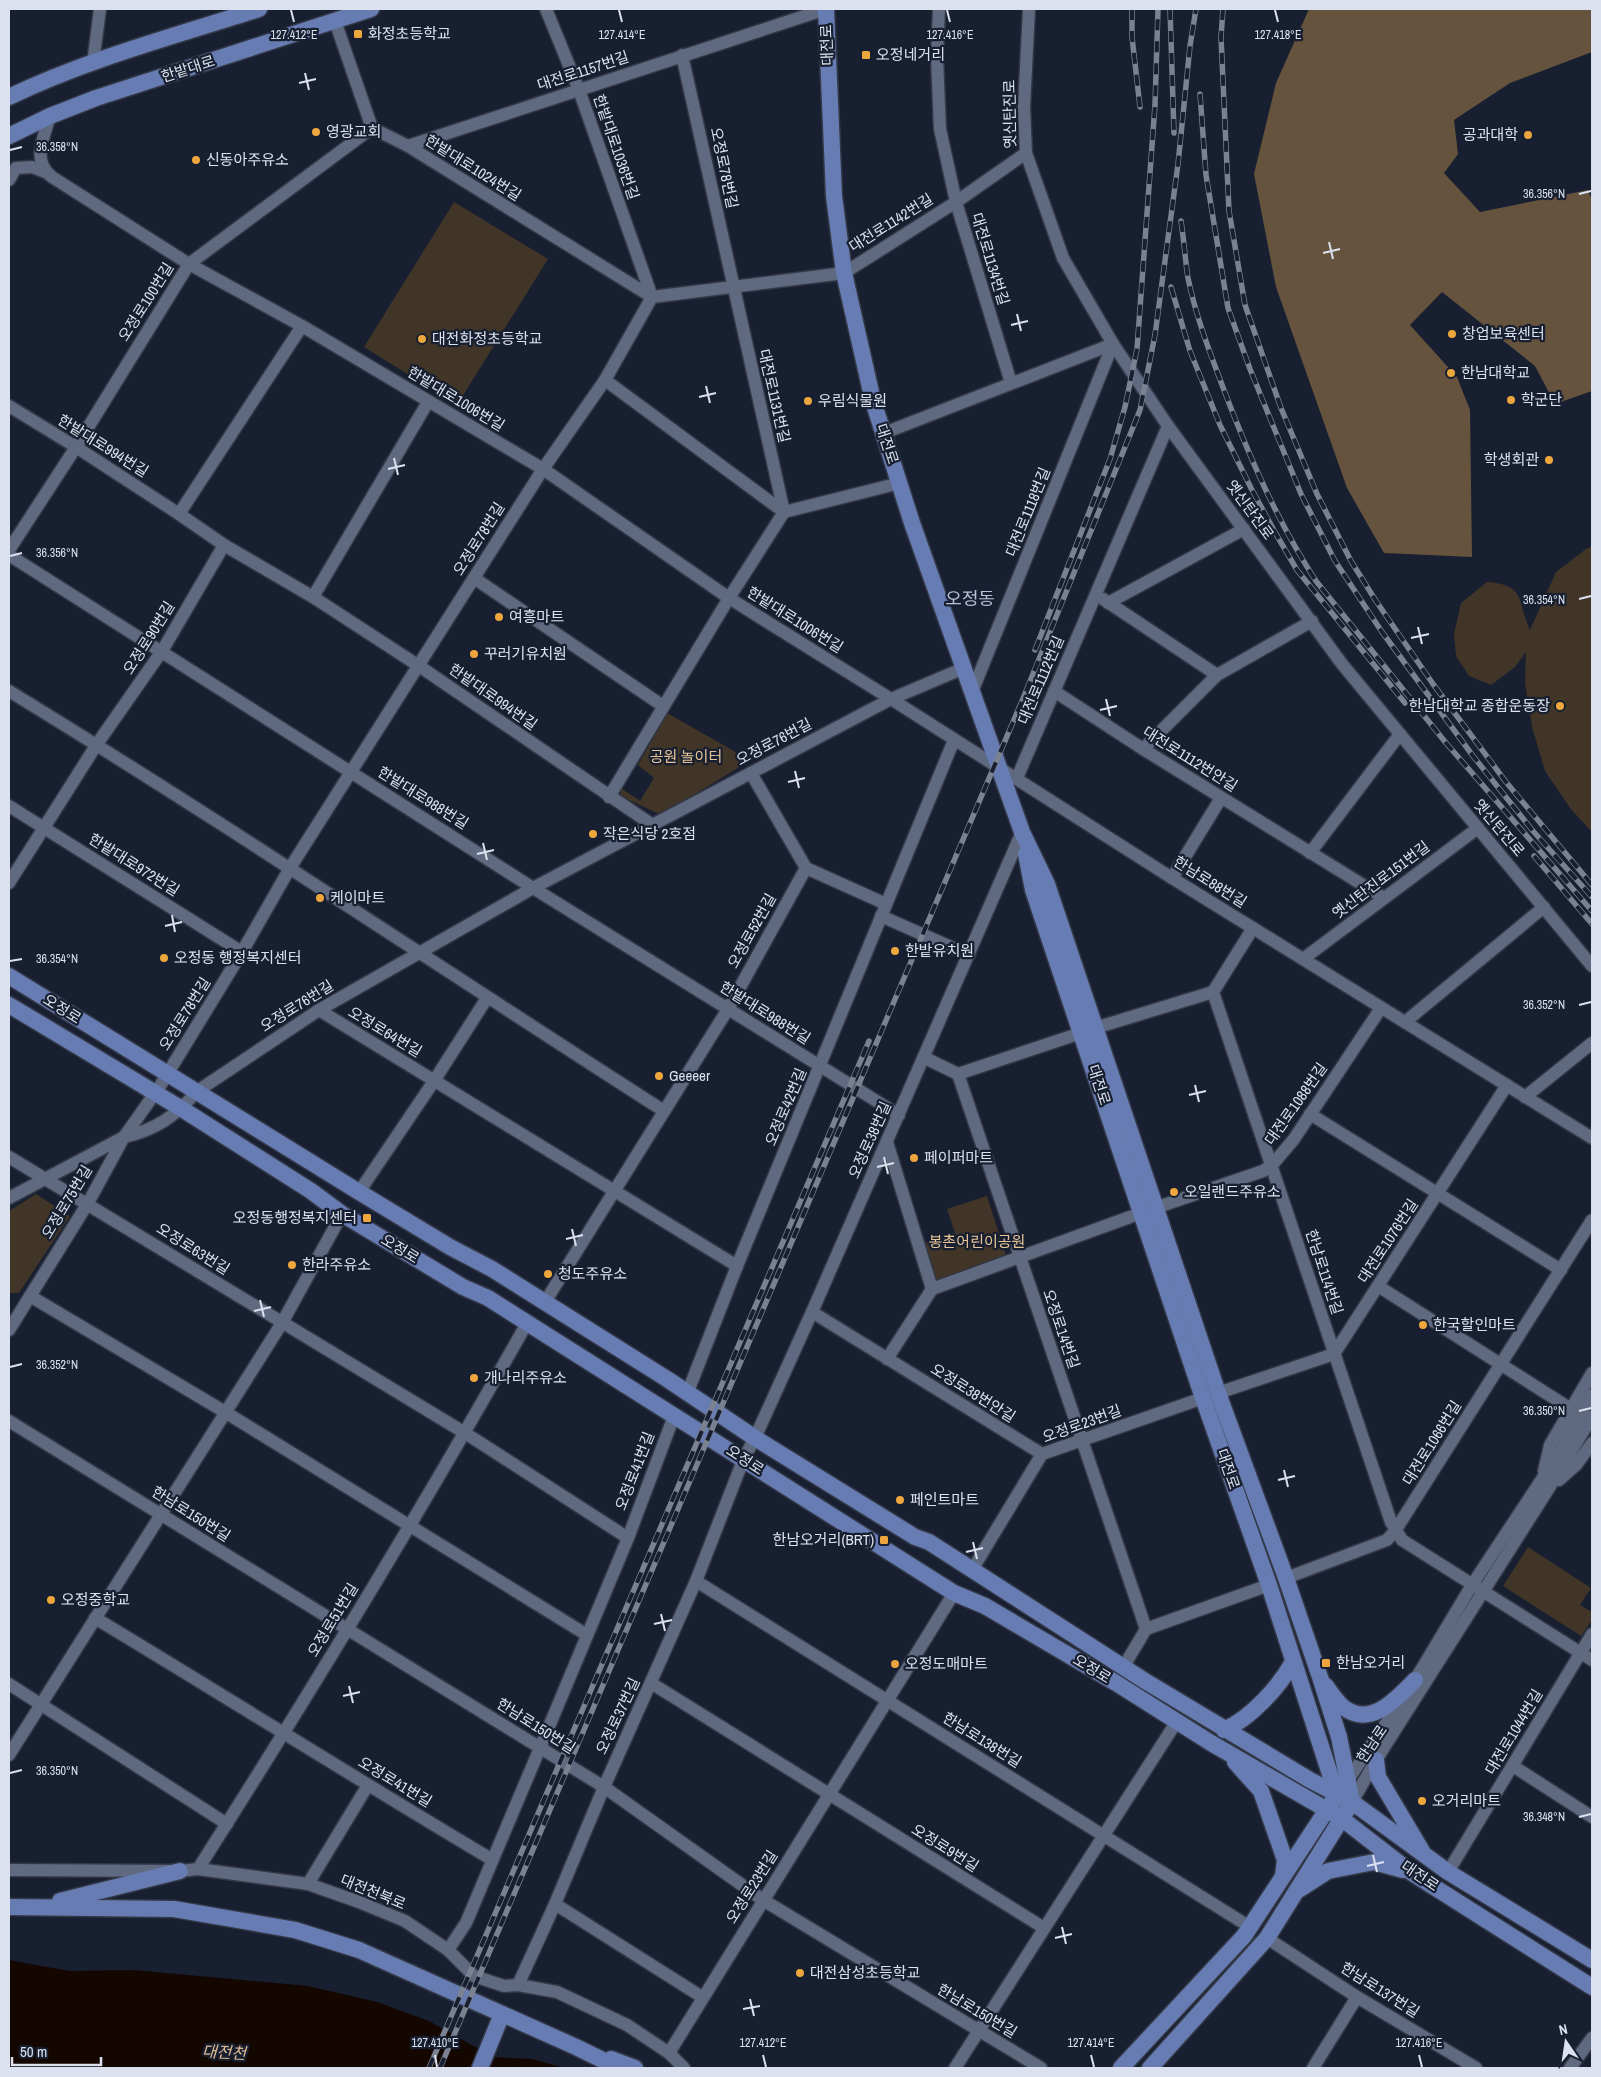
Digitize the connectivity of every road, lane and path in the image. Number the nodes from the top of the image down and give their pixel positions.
1 (100, 9) edge
2 (259, 9) edge
3 (371, 9) edge
4 (546, 9) edge
5 (826, 9) edge
6 (939, 9) edge
7 (1029, 9) edge
8 (335, 21) junction
9 (682, 55) junction
10 (93, 63) junction
11 (579, 90) junction
12 (9, 97) edge
13 (50, 116) junction
14 (372, 128) junction
15 (9, 136) edge
16 (408, 146) junction
17 (1026, 153) junction
18 (12, 166) edge
19 (45, 172) junction
20 (9, 180) edge
21 (956, 202) junction
22 (189, 264) junction
23 (844, 272) junction
24 (733, 288) junction
25 (652, 298) junction
26 (302, 326) junction
27 (1113, 344) junction
28 (605, 380) junction
29 (1011, 383) junction
30 (428, 402) junction
31 (9, 406) edge
32 (1168, 426) junction
33 (884, 433) junction
34 (76, 447) junction
35 (542, 469) junction
36 (900, 483) junction
37 (784, 512) junction
38 (179, 514) junction
39 (1244, 529) junction
40 (224, 545) junction
41 (9, 550) edge
42 (9, 555) edge
43 (474, 578) junction
44 (1095, 594) junction
45 (313, 597) junction
46 (729, 598) junction
47 (1108, 603) junction
48 (1312, 621) junction
49 (162, 651) junction
50 (419, 666) junction
51 (964, 668) junction
52 (1217, 676) junction
53 (9, 691) edge
54 (1054, 691) junction
55 (972, 692) junction
56 (891, 698) junction
57 (664, 706) junction
58 (1400, 734) junction
59 (954, 740) junction
60 (96, 744) junction
61 (1143, 750) junction
62 (999, 768) junction
63 (350, 772) junction
64 (751, 773) junction
65 (1017, 778) junction
66 (609, 796) junction
67 (1221, 798) junction
68 (9, 806) edge
69 (654, 826) junction
70 (43, 827) junction
71 (1478, 828) junction
72 (1022, 832) junction
73 (1310, 853) junction
74 (290, 868) junction
75 (806, 868) junction
76 (1172, 878) junction
77 (9, 883) edge
78 (534, 888) junction
79 (1384, 898) junction
80 (886, 904) junction
81 (1544, 907) junction
82 (881, 916) junction
83 (1253, 928) junction
84 (242, 952) junction
85 (419, 954) junction
86 (969, 954) junction
87 (1303, 959) junction
88 (1592, 966) edge
89 (9, 976) edge
90 (1214, 992) junction
91 (487, 998) junction
92 (9, 1005) edge
93 (1381, 1008) junction
94 (728, 1009) junction
95 (319, 1010) junction
96 (1405, 1022) junction
97 (1088, 1031) junction
98 (1592, 1043) edge
99 (924, 1058) junction
100 (820, 1066) junction
101 (167, 1074) junction
102 (958, 1074) junction
103 (434, 1081) junction
104 (1507, 1085) junction
105 (155, 1092) junction
106 (196, 1092) junction
107 (1525, 1097) junction
108 (182, 1109) junction
109 (664, 1111) junction
110 (1310, 1114) junction
111 (899, 1115) junction
112 (124, 1137) junction
113 (1592, 1138) edge
114 (887, 1142) junction
115 (9, 1157) edge
116 (1272, 1165) junction
117 (44, 1179) junction
118 (614, 1191) junction
119 (359, 1192) junction
120 (1438, 1193) junction
121 (9, 1198) edge
122 (88, 1203) junction
123 (1148, 1210) junction
124 (342, 1214) junction
125 (1592, 1220) edge
126 (1020, 1257) junction
127 (737, 1266) junction
128 (1561, 1270) junction
129 (1378, 1286) junction
130 (932, 1289) junction
131 (30, 1296) junction
132 (545, 1302) junction
133 (812, 1312) junction
134 (282, 1322) junction
135 (527, 1323) junction
136 (9, 1330) edge
137 (1334, 1354) junction
138 (887, 1359) junction
139 (1501, 1365) junction
140 (1592, 1373) edge
141 (687, 1394) junction
142 (1592, 1395) edge
143 (1210, 1396) junction
144 (1571, 1409) junction
145 (225, 1412) junction
146 (674, 1416) junction
147 (1592, 1417) edge
148 (9, 1421) edge
149 (465, 1433) junction
150 (755, 1438) junction
151 (1082, 1440) junction
152 (1592, 1443) edge
153 (1042, 1454) junction
154 (744, 1458) junction
155 (1545, 1485) junction
156 (161, 1514) junction
157 (410, 1525) junction
158 (1395, 1531) junction
159 (628, 1538) junction
160 (972, 1570) junction
161 (1286, 1578) junction
162 (696, 1581) junction
163 (1269, 1585) junction
164 (1477, 1588) junction
165 (954, 1593) junction
166 (95, 1618) junction
167 (347, 1629) junction
168 (1146, 1629) junction
169 (1592, 1634) edge
170 (587, 1635) junction
171 (1580, 1653) junction
172 (1592, 1660) edge
173 (1294, 1662) junction
174 (1124, 1666) junction
175 (1320, 1680) junction
176 (1415, 1680) junction
177 (651, 1683) junction
178 (9, 1684) edge
179 (888, 1701) junction
180 (41, 1704) junction
181 (1177, 1721) junction
182 (1224, 1730) junction
183 (284, 1732) junction
184 (540, 1748) junction
185 (1223, 1750) junction
186 (9, 1755) edge
187 (1376, 1760) junction
188 (1513, 1766) junction
189 (368, 1785) junction
190 (604, 1787) junction
191 (1342, 1788) junction
192 (829, 1794) junction
193 (1352, 1802) junction
194 (1334, 1815) junction
195 (1592, 1816) edge
196 (227, 1824) junction
197 (1105, 1836) junction
198 (1426, 1857) junction
199 (491, 1858) junction
200 (198, 1869) junction
201 (9, 1870) edge
202 (180, 1871) junction
203 (1448, 1872) junction
204 (1412, 1873) junction
205 (1282, 1879) junction
206 (308, 1884) junction
207 (1294, 1893) junction
208 (763, 1900) junction
209 (556, 1904) junction
210 (36, 1907) junction
211 (9, 1908) edge
212 (1250, 1927) junction
213 (1044, 1928) junction
214 (1267, 1938) junction
215 (448, 1950) junction
216 (1592, 1960) edge
217 (518, 1986) junction
218 (1592, 1987) edge
219 (702, 1997) junction
220 (1357, 1997) junction
221 (502, 2014) junction
222 (979, 2031) junction
223 (1592, 2038) edge
224 (576, 2047) junction
225 (669, 2052) junction
226 (480, 2068) edge
227 (619, 2068) edge
228 (635, 2068) edge
229 (684, 2068) edge
230 (955, 2068) edge
231 (1041, 2068) edge
232 (1121, 2068) edge
233 (1150, 2068) edge
234 (1313, 2068) edge
235 (1476, 2068) edge
236 (1570, 2068) edge

1 - 10 street
2 - 10 main road
3 - 8 main road, 한밭대로
4 - 11 street, 한밭대로1036번길
5 - 9 street, 대전로1157번길
5 - 23 main road, 대전로
6 - 21 street, 대전로1142번길
7 - 17 street, 옛신탄진로
8 - 13 main road, 한밭대로
8 - 14 street
9 - 11 street, 대전로1157번길
9 - 24 street, 오정로78번길
10 - 12 main road
11 - 16 street, 대전로1157번길
11 - 25 street, 한밭대로1036번길
13 - 15 main road, 한밭대로
13 - 19 street
14 - 16 street, 한밭대로1024번길
14 - 22 street, 오정로100번길
16 - 25 street, 한밭대로1024번길
17 - 21 street, 대전로1142번길
17 - 27 street, 옛신탄진로
18 - 19 street
18 - 20 street
19 - 22 street, 한밭대로1006번길
21 - 23 street, 대전로1142번길
21 - 29 street, 대전로1134번길
22 - 26 street, 한밭대로1006번길
22 - 34 street, 오정로100번길
23 - 24 street
23 - 33 main road, 대전로
24 - 25 street
24 - 37 street, 대전로1131번길
25 - 28 street, 오정로78번길
26 - 30 street, 한밭대로1006번길
26 - 38 street
27 - 29 street
27 - 32 street, 옛신탄진로
27 - 55 street, 대전로1118번길
28 - 35 street, 오정로78번길
28 - 37 street
29 - 33 street
30 - 35 street, 한밭대로1006번길
30 - 45 street
31 - 34 street, 한밭대로994번길
32 - 39 street, 옛신탄진로
32 - 44 street, 대전로1112번길
33 - 36 main road, 대전로
34 - 38 street, 한밭대로994번길
34 - 41 street, 오정로100번길
35 - 43 street, 오정로78번길
35 - 46 street, 한밭대로1006번길
36 - 37 street
36 - 51 main road, 대전로
37 - 46 street
38 - 40 street, 한밭대로994번길
39 - 47 street
39 - 48 street, 옛신탄진로
40 - 45 street, 한밭대로994번길
40 - 49 street, 오정로90번길
42 - 49 street, 한밭대로988번길
43 - 50 street, 오정로78번길
43 - 57 street
44 - 47 street
44 - 54 street, 대전로1112번길
45 - 50 street, 한밭대로994번길
46 - 56 street, 한밭대로1006번길
46 - 57 street
47 - 52 street
48 - 52 street
48 - 58 street, 옛신탄진로
49 - 60 street, 오정로90번길
49 - 63 street, 한밭대로988번길
50 - 63 street, 오정로78번길
50 - 66 street, 한밭대로994번길
51 - 55 main road, 대전로
51 - 56 street, 오정로76번길
52 - 61 street
53 - 60 street
54 - 61 street, 대전로1112번안길
54 - 65 street, 대전로1112번길
55 - 62 main road, 대전로
56 - 59 street, 한밭대로1006번길
56 - 64 street, 오정로76번길
57 - 66 street
58 - 71 street, 옛신탄진로
58 - 73 street
59 - 62 street, 한남로88번길
59 - 80 street, 오정로42번길
60 - 70 street, 오정로90번길
60 - 74 street
61 - 67 street, 대전로1112번안길
62 - 65 street, 한남로88번길
62 - 72 main road, 대전로
63 - 74 street, 오정로78번길
63 - 78 street, 한밭대로988번길
64 - 69 street, 오정로76번길
64 - 75 street
65 - 76 street, 한남로88번길
66 - 69 street, 한밭대로994번길
67 - 73 street, 대전로1112번안길
67 - 76 street
68 - 70 street, 한밭대로972번길
69 - 78 street, 오정로76번길
70 - 77 street, 오정로90번길
70 - 84 street, 한밭대로972번길
71 - 79 street, 옛신탄진로151번길
71 - 81 street, 옛신탄진로
72 - 86 street, 오정로38번길
72 - 97 main road, 대전로
73 - 79 street, 대전로1112번안길
74 - 84 street, 오정로78번길
74 - 85 street
75 - 80 street
75 - 94 street, 오정로52번길
76 - 83 street, 한남로88번길
78 - 85 street, 오정로76번길
78 - 94 street, 한밭대로988번길
79 - 87 street, 옛신탄진로151번길
80 - 82 street, 오정로42번길
81 - 88 street, 옛신탄진로
81 - 96 street
82 - 86 street
82 - 100 street, 오정로42번길
83 - 87 street, 한남로88번길
83 - 90 street
84 - 101 street, 오정로78번길
85 - 91 street
85 - 95 street, 오정로76번길
86 - 99 street, 오정로38번길
87 - 93 street, 한남로88번길
89 - 101 main road, 오정로
90 - 97 street
90 - 116 street, 한남로114번길
91 - 103 street
91 - 109 street
92 - 105 main road, 오정로
93 - 96 street, 한남로88번길
93 - 110 street, 대전로1088번길
94 - 100 street, 한밭대로988번길
94 - 109 street, 오정로52번길
95 - 103 street, 오정로64번길
95 - 106 street, 오정로76번길
96 - 104 street, 한남로88번길
97 - 102 street
97 - 123 main road, 대전로
98 - 107 street
99 - 102 street
99 - 111 street, 오정로38번길
100 - 111 street, 한밭대로988번길
100 - 127 street, 오정로42번길
101 - 105 street
101 - 106 main road, 오정로
102 - 126 street, 오정로14번길
103 - 118 street
103 - 119 street
104 - 107 street, 한남로88번길
104 - 120 street, 대전로1076번길
105 - 108 main road, 오정로
105 - 112 street, 오정로75번길
106 - 108 street, 오정로76번길
106 - 119 main road, 오정로
107 - 113 street, 한남로88번길
108 - 112 street, 오정로76번길
108 - 124 main road, 오정로
109 - 118 street, 오정로52번길
110 - 116 street, 대전로1088번길
110 - 120 street, 대전로1076번길
111 - 114 street, 오정로38번길
112 - 117 street, 오정로76번길
112 - 122 street, 오정로75번길
114 - 130 street
114 - 133 street, 오정로38번길
115 - 117 street, 오정로63번길
116 - 123 street, 대전로1088번길
116 - 137 street, 한남로114번길
117 - 121 street, 오정로76번길
117 - 122 street, 오정로63번길
118 - 127 street
118 - 132 street, 오정로52번길
119 - 132 main road, 오정로
120 - 128 street
120 - 129 street, 대전로1076번길
122 - 131 street, 오정로75번길
122 - 134 street, 오정로63번길
123 - 126 street, 대전로1088번길
123 - 143 main road, 대전로
124 - 134 street
124 - 135 main road, 오정로
125 - 128 street, 대전로1066번길
126 - 130 street, 대전로1088번길
126 - 151 street, 오정로14번길
127 - 141 street, 오정로42번길
128 - 139 street, 대전로1066번길
129 - 137 street, 대전로1076번길
129 - 139 street
130 - 138 street
131 - 136 street, 오정로75번길
131 - 145 street
132 - 141 main road, 오정로
133 - 138 street, 오정로38번안길
133 - 150 street, 오정로38번길
134 - 145 street
134 - 149 street
135 - 146 main road, 오정로
135 - 149 street, 오정로51번길
137 - 143 street
137 - 158 street, 한남로114번길
138 - 153 street, 오정로38번안길
139 - 144 street
139 - 158 street, 대전로1066번길
140 - 144 street
141 - 150 main road, 오정로
142 - 155 street, 한남로
143 - 151 street, 오정로23번길
143 - 161 main road, 대전로
143 - 163 main road, 대전로
144 - 155 street
145 - 156 street
145 - 157 street
146 - 154 main road, 오정로
146 - 159 street, 오정로41번길
147 - 155 street, 한남로
148 - 156 street, 한남로150번길
149 - 157 street, 오정로51번길
149 - 159 street, 오정로41번길
150 - 154 street, 오정로38번길
150 - 160 main road, 오정로
151 - 153 street, 오정로23번길
151 - 168 street, 오정로14번길
152 - 155 street
153 - 160 street, 오정로23번길
154 - 162 street, 오정로37번길
154 - 165 main road, 오정로
155 - 164 street, 한남로
156 - 166 street
156 - 167 street, 한남로150번길
157 - 167 street, 오정로51번길
157 - 170 street
158 - 161 street, 대전로1066번길
158 - 164 street, 한남로114번길
159 - 170 street, 오정로41번길
160 - 174 main road, 오정로
161 - 175 main road, 대전로
162 - 177 street, 오정로37번길
162 - 179 street, 한남로138번길
163 - 168 street
163 - 173 main road, 대전로
164 - 171 street, 한남로114번길
164 - 176 street, 한남로
164 - 187 street, 한남로
165 - 179 street, 오정로23번길
165 - 181 main road, 오정로
166 - 180 street
166 - 183 street
167 - 183 street, 오정로51번길
167 - 184 street, 한남로150번길
168 - 174 street
169 - 171 street, 대전로1044번길
170 - 184 street, 오정로41번길
171 - 172 street, 한남로114번길
171 - 188 street, 대전로1044번길
173 - 182 main road
173 - 191 main road, 대전로
174 - 182 main road, 오정로
175 - 176 main road
175 - 191 main road, 대전로
176 - 191 street, 한남로
177 - 190 street, 오정로37번길
177 - 192 street
178 - 180 street
179 - 192 street, 오정로23번길
179 - 197 street, 한남로138번길
180 - 186 street
180 - 196 street
181 - 185 main road, 오정로
181 - 197 street
182 - 191 main road, 오정로
183 - 189 street, 오정로41번길
183 - 196 street, 오정로51번길
184 - 190 street, 한남로150번길
184 - 199 street, 오정로41번길
185 - 194 main road, 오정로
185 - 205 main road
187 - 193 street, 한남로
187 - 198 main road
188 - 195 street
188 - 203 street, 대전로1044번길
189 - 199 street, 오정로41번길
189 - 206 street
190 - 208 street, 한남로150번길
190 - 209 street, 오정로37번길
191 - 193 main road, 대전로
191 - 194 main road, 대전로
192 - 208 street, 오정로23번길
192 - 213 street, 오정로9번길
193 - 194 main road, 한남로
193 - 198 main road, 대전로
194 - 204 main road, 대전로
194 - 205 main road, 한남로
194 - 207 main road, 한남로
196 - 200 street, 오정로51번길
197 - 212 street, 한남로138번길
197 - 213 street
198 - 203 main road, 대전로
199 - 215 street, 오정로41번길
200 - 202 street, 대전천북로
200 - 206 street, 대전천북로
201 - 202 street, 대전천북로
202 - 210 main road
203 - 216 main road, 대전로
204 - 207 main road
204 - 218 main road, 대전로
205 - 212 main road, 한남로
206 - 215 street, 대전천북로
207 - 214 main road, 한남로
208 - 219 street, 오정로23번길
208 - 222 street, 한남로150번길
209 - 217 street, 오정로37번길
209 - 219 street
210 - 211 main road
210 - 221 main road
212 - 232 main road, 한남로
213 - 222 street
214 - 220 street, 한남로137번길
214 - 233 main road, 한남로
215 - 217 street, 대전천북로
217 - 225 street, 대전천북로
219 - 225 street, 오정로23번길
220 - 234 street
220 - 235 street, 한남로137번길
221 - 224 main road
221 - 226 main road
222 - 230 street
222 - 231 street, 한남로150번길
223 - 236 street
224 - 227 main road
224 - 228 main road
225 - 229 street, 대전천북로

